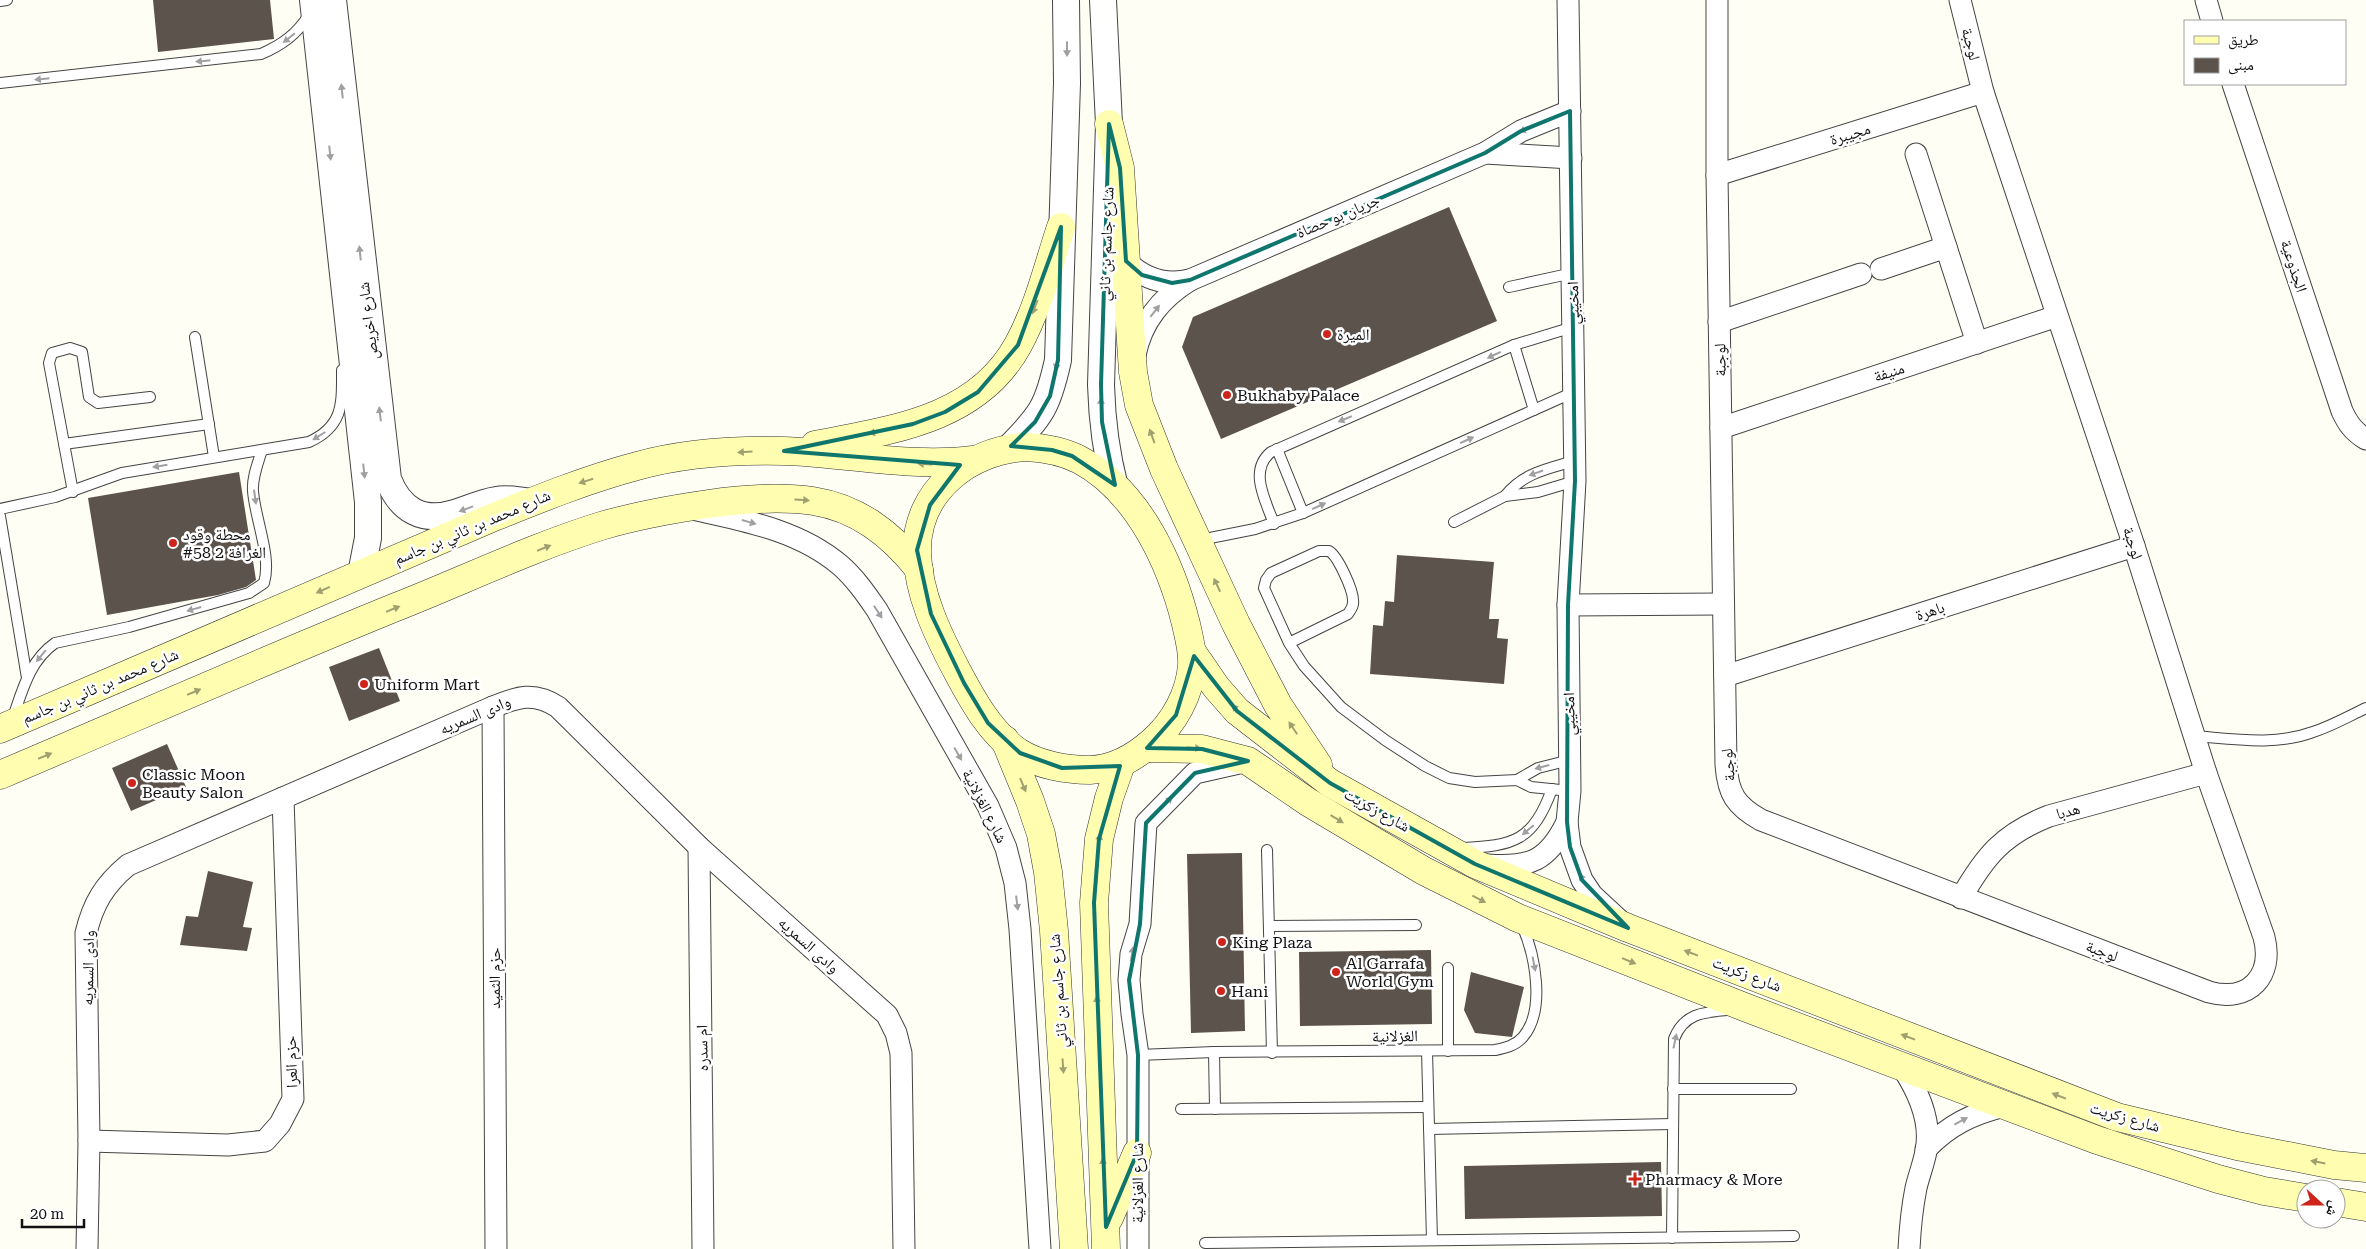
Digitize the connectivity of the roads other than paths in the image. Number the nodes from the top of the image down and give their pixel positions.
1 (7, 0) edge
2 (1066, 0) edge
3 (1568, 0) edge
4 (1717, 0) edge
5 (1960, 0) edge
6 (2206, 0) edge
7 (0, 1) edge
8 (1104, 1) edge
9 (320, 2) edge
10 (2212, 20) edge
11 (0, 84) edge
12 (2233, 85) edge
13 (1984, 92) junction
14 (1570, 111) junction
15 (1110, 124) junction
16 (1485, 152) junction
17 (1916, 154) dead end
18 (1571, 158) junction
19 (1717, 175) junction
20 (1061, 227) junction
21 (1946, 247) junction
22 (1126, 261) junction
23 (1573, 273) junction
24 (1190, 280) junction
25 (1509, 287) dead end
26 (2057, 316) junction
27 (1719, 322) junction
28 (348, 327) junction
29 (1573, 327) junction
30 (195, 337) dead end
31 (1977, 343) junction
32 (1514, 346) junction
33 (1133, 372) junction
34 (1574, 392) junction
35 (150, 396) dead end
36 (1534, 410) junction
37 (209, 424) junction
38 (1721, 428) junction
39 (2366, 439) edge
40 (64, 444) junction
41 (1277, 448) junction
42 (1008, 449) junction
43 (262, 450) junction
44 (784, 451) junction
45 (214, 458) junction
46 (973, 460) junction
47 (1574, 471) junction
48 (1115, 487) junction
49 (73, 492) junction
50 (1505, 496) junction
51 (530, 502) junction
52 (684, 507) junction
53 (0, 510) edge
54 (1303, 513) junction
55 (0, 516) edge
56 (1454, 522) dead end
57 (1274, 524) junction
58 (1197, 541) junction
59 (2134, 546) junction
60 (919, 569) junction
61 (360, 574) junction
62 (1722, 604) junction
63 (1568, 605) junction
64 (1289, 643) junction
65 (1192, 652) junction
66 (1725, 676) junction
67 (28, 678) junction
68 (493, 708) junction
69 (2366, 708) edge
70 (5, 727) edge
71 (2194, 736) junction
72 (1005, 740) junction
73 (1145, 748) junction
74 (1570, 760) junction
75 (1248, 761) junction
76 (1121, 764) junction
77 (2206, 773) junction
78 (0, 775) edge
79 (1517, 780) junction
80 (1330, 783) junction
81 (1561, 790) junction
82 (283, 798) junction
83 (1567, 822) junction
84 (700, 847) junction
85 (1447, 849) junction
86 (1266, 850) dead end
87 (1475, 864) junction
88 (1961, 898) junction
89 (1518, 918) junction
90 (1416, 925) dead end
91 (1268, 926) junction
92 (1628, 928) junction
93 (1448, 968) dead end
94 (1747, 1008) junction
95 (1427, 1051) junction
96 (1448, 1051) junction
97 (1214, 1052) junction
98 (1272, 1053) junction
99 (1138, 1055) junction
100 (1902, 1068) junction
101 (1673, 1089) junction
102 (1791, 1089) dead end
103 (2004, 1106) junction
104 (1428, 1107) junction
105 (1215, 1109) junction
106 (1181, 1110) dead end
107 (1673, 1124) junction
108 (1429, 1129) junction
109 (89, 1141) junction
110 (1926, 1149) junction
111 (1137, 1153) junction
112 (2366, 1168) edge
113 (2296, 1196) edge
114 (2346, 1204) edge
115 (2366, 1207) edge
116 (1074, 1221) junction
117 (1794, 1236) dead end
118 (1106, 1238) edge
119 (1672, 1238) junction
120 (1432, 1240) junction
121 (1205, 1243) dead end
122 (87, 1249) edge
123 (496, 1249) edge
124 (702, 1249) edge
125 (904, 1249) edge
126 (1040, 1249) edge
127 (1066, 1249) edge
128 (1074, 1249) edge
129 (1138, 1249) edge
130 (1909, 1249) edge

1 - 7 lane
2 -> 20 street
3 - 14 street, امخيبي
4 - 19 street, لوجبة
5 - 13 street, لوجبة
6 - 10 street
8 - 15 street, شارع جاسم بن ثاني
9 -> 11 lane
9 -> 28 street, شارع اخريص
51 -> 9 street, شارع اخريص
12 - 39 street, الجذوعية
13 - 19 street, مجيبرة
13 - 26 street, لوجبة
14 -> 16 street, جريان بو حصاة
14 - 18 street, امخيبي
15 - 22 main road
48 -> 15 street, شارع جاسم بن ثاني
16 - 18 street, جريان بو حصاة
16 - 24 street, جريان بو حصاة
17 - 21 street
18 - 23 street, امخيبي
19 - 27 street, لوجبة
20 -> 42 street
20 -> 44 main road
21 - 27 street
21 - 31 street
22 - 24 street, جريان بو حصاة
22 - 33 main road
23 - 25 lane
23 - 29 street, امخيبي
33 -> 24 street, جريان بو حصاة
26 - 31 street, منيفة
26 - 59 street, لوجبة
27 - 38 street, لوجبة
28 -> 43 lane
28 -> 61 street, شارع اخريص
29 - 32 lane
29 - 34 street, امخيبي
30 - 37 lane
31 - 38 street, منيفة
32 - 36 lane
32 -> 41 lane
58 -> 33 main road
34 - 36 lane
34 - 47 street, امخيبي
35 - 40 lane
54 -> 36 lane
37 - 40 lane
37 - 45 lane
38 - 62 street, لوجبة
40 - 49 lane
41 - 54 lane
41 - 57 lane
42 - 46 main road
42 - 48 main road
43 - 45 lane
43 -> 67 lane
46 -> 44 main road, شارع محمد بن ثاني بن جاسم
44 -> 51 main road, شارع محمد بن ثاني بن جاسم
45 -> 49 lane
46 - 60 main road
47 - 50 lane
47 -> 50 lane
47 - 63 street, امخيبي
48 - 65 main road
49 - 53 lane
50 - 56 lane
51 - 61 main road, شارع محمد بن ثاني بن جاسم
52 -> 60 main road
78 -> 52 main road
52 -> 126 street, شارع الغزلانية
54 - 57 lane
55 - 67 lane
57 - 58 lane
80 -> 58 main road
59 - 66 street, باهرة
59 - 71 street, لوجبة
60 - 72 main road
61 -> 70 main road, شارع محمد بن ثاني بن جاسم
62 - 63 street
62 - 66 street, لوجبة
63 - 74 street, امخيبي
64 - 64 lane
64 - 79 lane
65 - 73 main road
80 -> 65 main road, شارع زكريت
66 - 88 street, لوجبة
67 - 70 lane
68 - 82 street, وادى السمريه
68 - 84 street, وادى السمريه
68 - 123 street, حزم الثميد
69 - 71 lane
71 - 77 street, لوجبة
72 - 76 main road
72 -> 116 main road, شارع جاسم بن ثاني
73 -> 75 main road, شارع زكريت
73 - 76 main road
74 -> 79 lane
74 - 81 street, امخيبي
75 -> 89 main road, شارع زكريت
99 -> 75 street, شارع الغزلانية
118 -> 76 main road
77 - 88 street, هدبا
77 - 88 street, لوجبة
79 - 81 lane
80 - 85 main road, شارع زكريت
81 - 83 street, امخيبي
81 -> 85 lane
82 - 109 street, وادى السمريه
82 - 109 street, حزم العرا
83 - 87 street, امخيبي
92 -> 83 street, امخيبي
84 - 124 street, ام سدره
84 - 125 street, وادى السمريه
85 - 87 main road, شارع زكريت
86 - 91 lane
87 - 92 main road, شارع زكريت
89 -> 94 main road, شارع زكريت
89 -> 96 lane, الغزلانية
90 - 91 lane
91 - 98 lane
112 -> 92 main road, شارع زكريت
93 - 96 lane
94 - 100 main road, شارع زكريت
101 -> 94 lane
95 - 96 lane, الغزلانية
95 - 98 lane, الغزلانية
95 - 104 lane
97 - 98 lane, الغزلانية
97 - 99 lane, الغزلانية
97 - 105 lane
99 - 111 street, شارع الغزلانية
100 - 103 main road, شارع زكريت
100 - 110 street
101 - 102 lane
101 - 107 lane
110 -> 103 street
103 - 113 main road, شارع زكريت
104 - 105 lane
104 - 108 lane
105 - 106 lane
107 - 108 lane
107 - 119 lane
108 - 120 lane
109 - 122 street, وادى السمريه
110 - 130 street
111 - 118 main road
111 - 129 street, شارع الغزلانية
114 - 115 main road
116 - 127 main road
116 - 128 main road, شارع جاسم بن ثاني
117 - 119 lane
119 - 120 lane
120 - 121 lane

